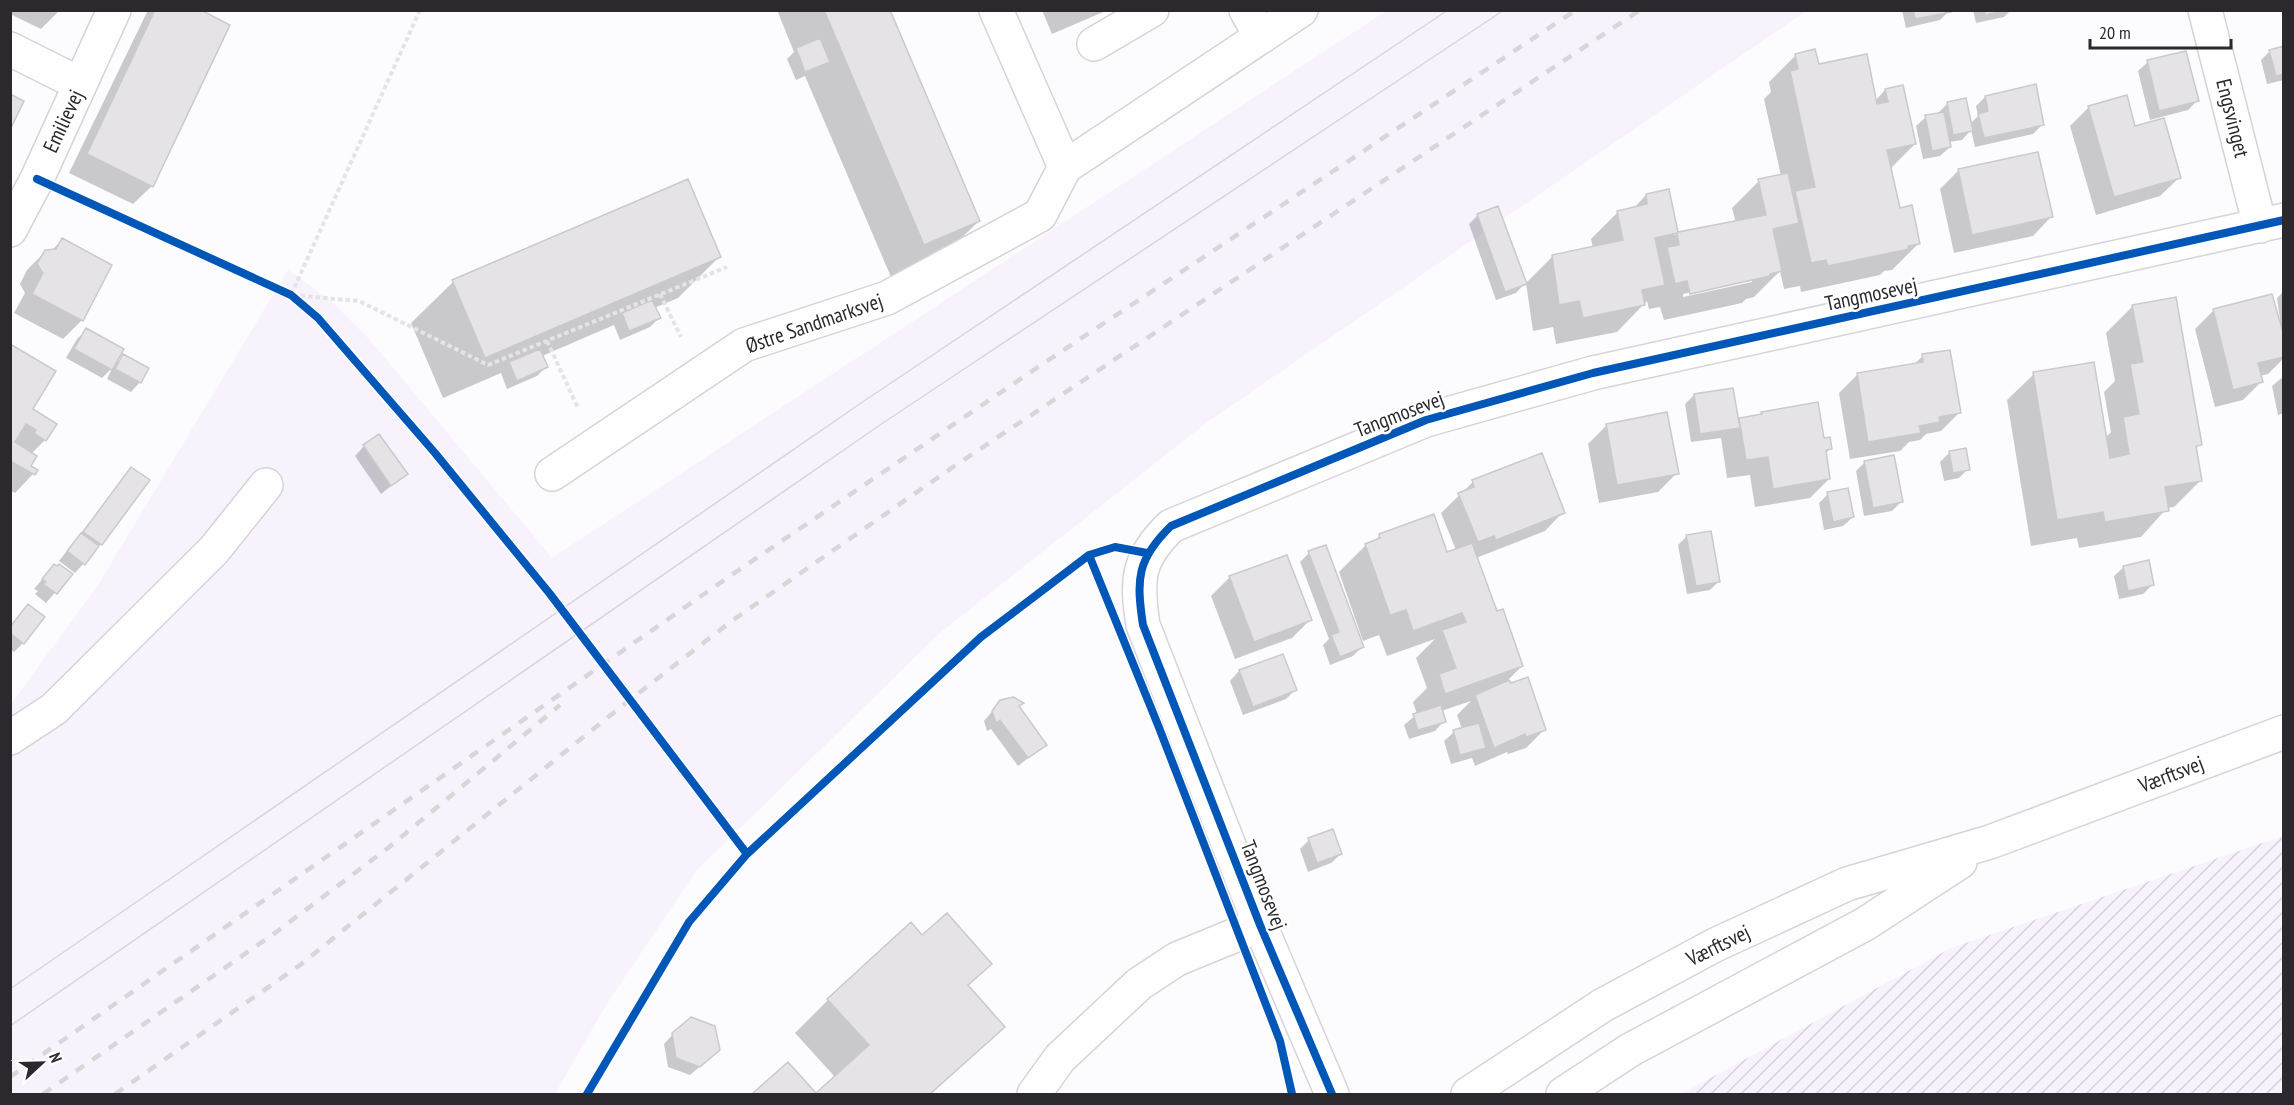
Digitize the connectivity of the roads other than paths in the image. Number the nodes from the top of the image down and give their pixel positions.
1 (114, 10) edge
2 (996, 10) edge
3 (1152, 10) edge
4 (1301, 10) edge
5 (2205, 10) edge
6 (1254, 24) edge
7 (1094, 44) dead end
8 (10, 49) edge
9 (80, 84) junction
10 (1065, 166) junction
11 (2271, 223) edge
12 (10, 230) edge
13 (552, 474) dead end
14 (266, 485) dead end
15 (2283, 732) edge
16 (10, 738) edge
17 (1990, 842) junction
18 (1260, 925) junction
19 (1034, 1095) edge
20 (1332, 1095) edge
21 (1468, 1095) edge
22 (1563, 1095) edge

1 - 9 street, Emilievej
2 - 10 street
3 - 7 street
4 - 6 street, Østre Sandmarksvej
5 - 11 street, Engsvinget
6 - 10 street, Østre Sandmarksvej
8 - 9 street
9 - 12 street, Emilievej
10 - 13 street, Østre Sandmarksvej
11 - 18 street, Tangmosevej
14 - 16 street
15 - 17 street, Værftsvej
17 - 21 street, Værftsvej
17 - 22 street, Værftsvej
18 - 19 street
18 - 20 street, Tangmosevej

